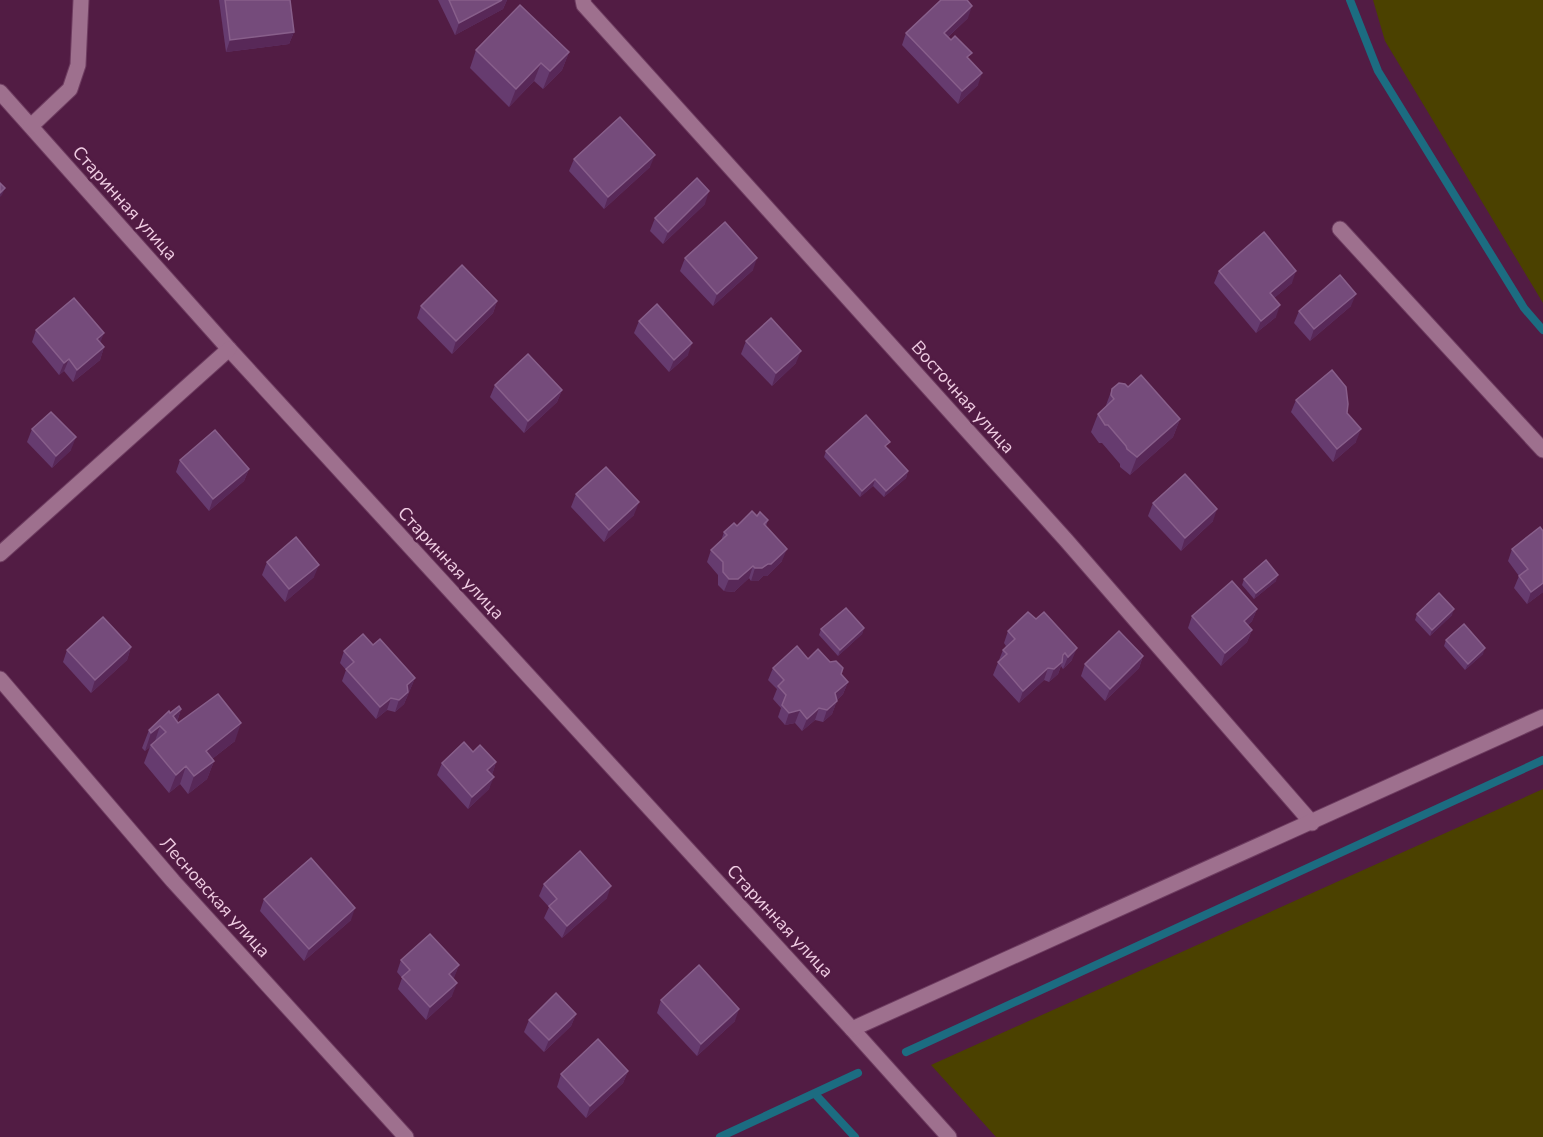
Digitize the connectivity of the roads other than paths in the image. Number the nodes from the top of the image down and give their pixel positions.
1 (81, 0) edge
2 (583, 0) edge
3 (0, 92) edge
4 (31, 126) junction
5 (1340, 229) dead end
6 (229, 349) junction
7 (1543, 450) edge
8 (0, 554) edge
9 (0, 679) edge
10 (1543, 717) edge
11 (1312, 823) junction
12 (852, 1029) junction
13 (406, 1137) edge
14 (949, 1137) edge

1 - 4 street
2 - 11 street, Восточная улица
3 - 4 street, Старинная улица
4 - 6 street, Старинная улица
5 - 7 street
6 - 8 street
6 - 12 street, Старинная улица
9 - 13 street, Лесновская улица
10 - 11 street
11 - 12 street
12 - 14 street, Старинная улица

